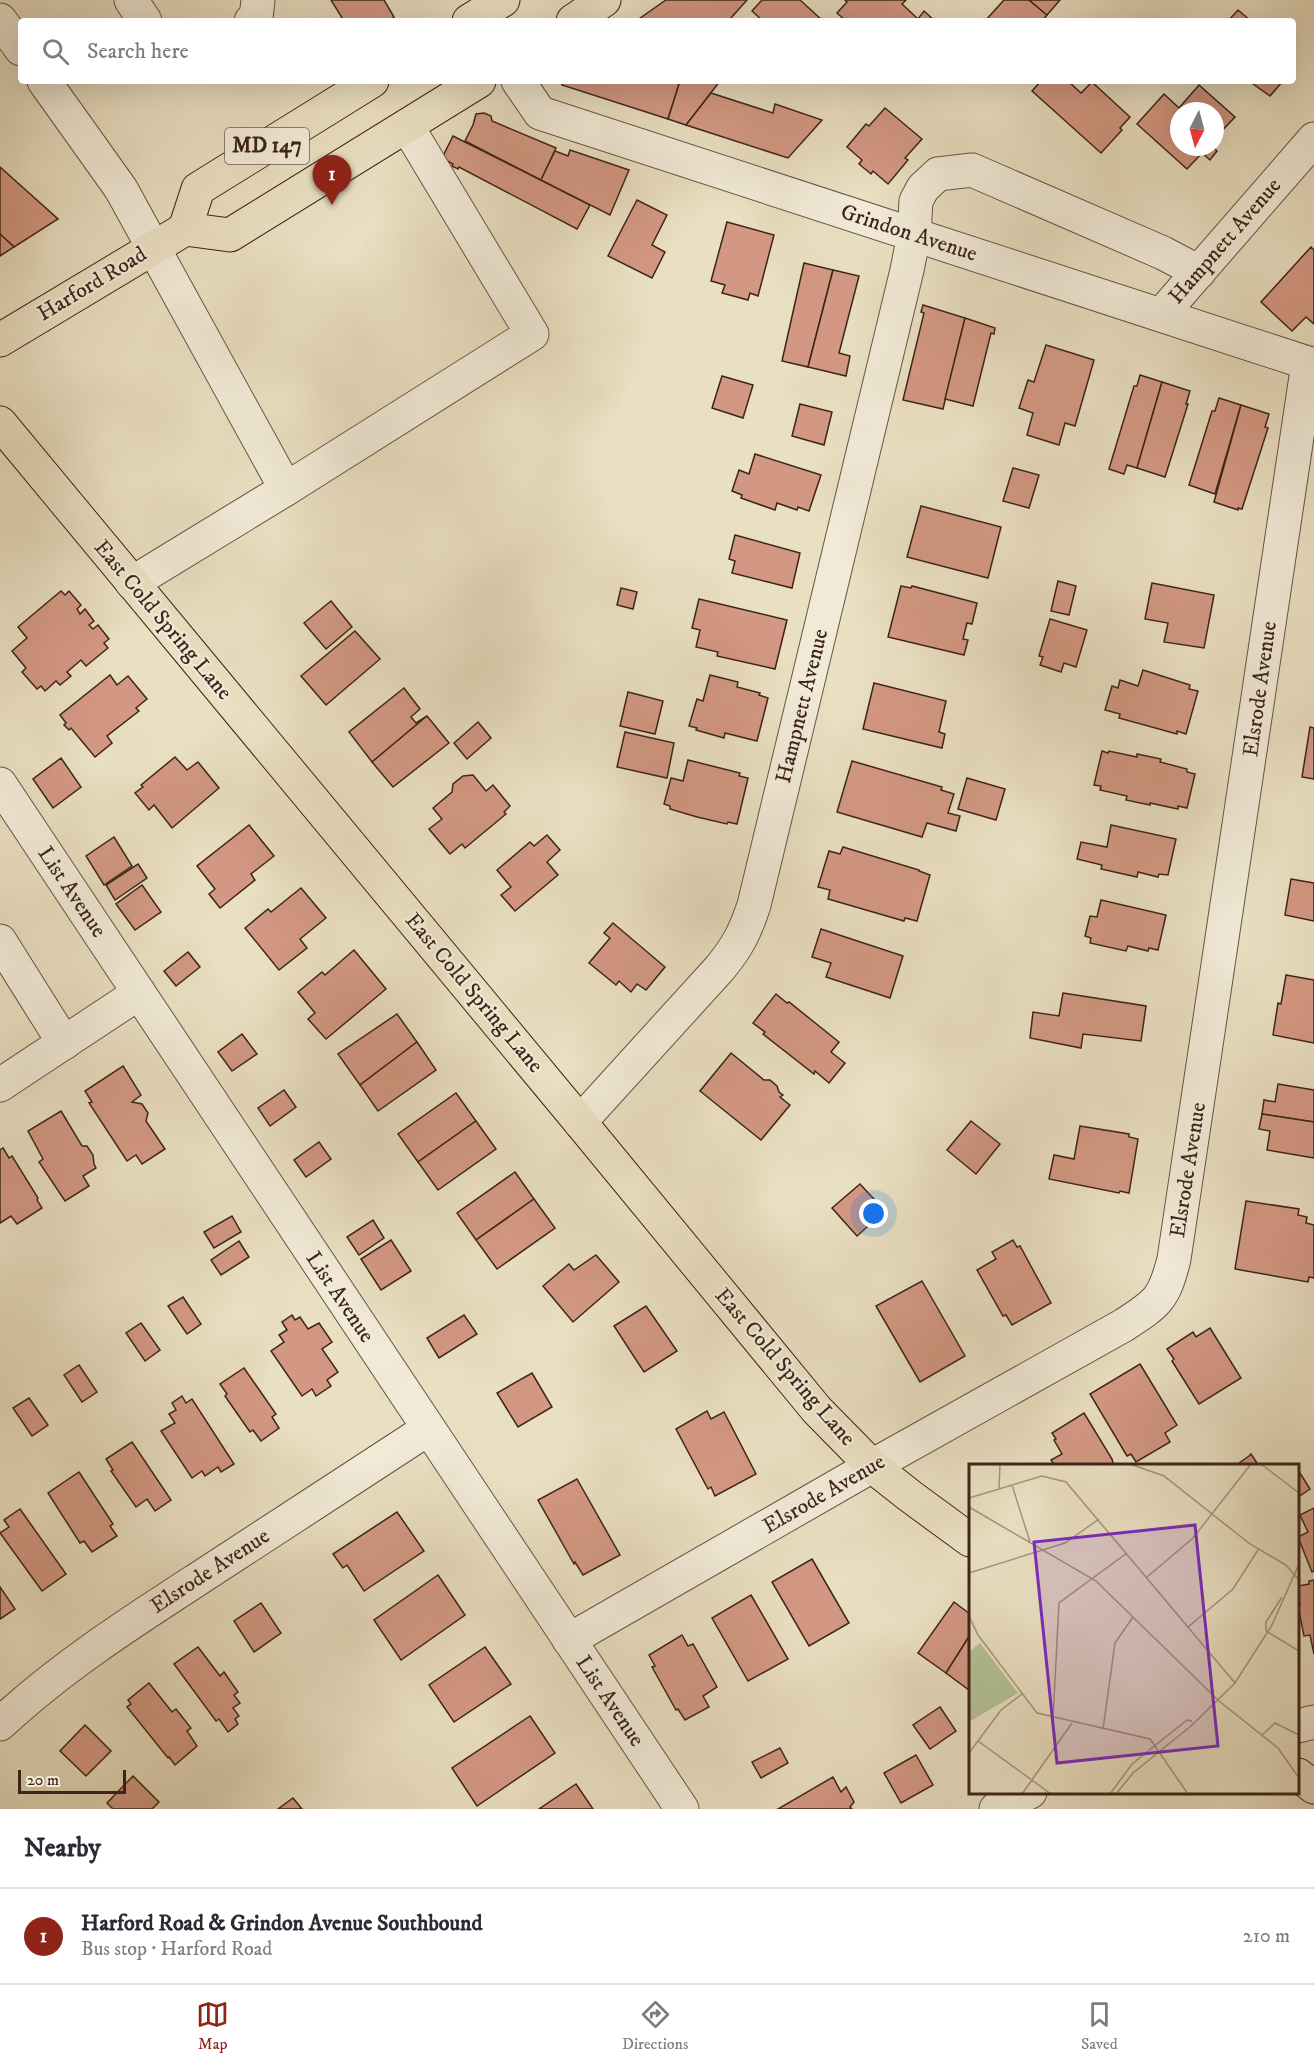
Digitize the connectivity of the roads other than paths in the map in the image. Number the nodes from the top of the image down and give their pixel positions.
1 (131, 0) edge
2 (258, 0) edge
3 (604, 0) edge
4 (143, 18) edge
5 (256, 18) edge
6 (577, 18) edge
7 (0, 20) edge
8 (18, 45) edge
9 (46, 84) edge
10 (367, 84) edge
11 (474, 84) edge
12 (520, 84) edge
13 (407, 126) junction
14 (1314, 140) edge
15 (184, 229) junction
16 (914, 235) junction
17 (153, 248) junction
18 (1199, 272) junction
19 (1161, 315) junction
20 (0, 340) edge
21 (1311, 364) edge
22 (0, 423) edge
23 (286, 489) junction
24 (132, 583) junction
25 (0, 784) edge
26 (0, 942) edge
27 (139, 993) junction
28 (64, 1043) junction
29 (0, 1085) edge
30 (580, 1122) junction
31 (428, 1429) junction
32 (873, 1466) junction
33 (969, 1539) edge
34 (569, 1640) junction
35 (1314, 1722) edge
36 (0, 1724) edge
37 (1299, 1726) edge
38 (1299, 1776) edge
39 (1314, 1787) edge
40 (1026, 1794) edge
41 (682, 1809) edge
42 (996, 1809) edge

1 - 4 street
2 - 5 street
3 - 6 main road
7 - 8 street
9 - 17 street
10 - 15 main road, MD 147
11 - 13 main road, MD 147
12 - 16 street, Grindon Avenue
13 - 15 main road, MD 147
13 - 23 street
14 - 18 street, Hampnett Avenue
15 - 17 main road, Harford Road
16 - 18 street, Hampnett Avenue
16 - 19 street, Grindon Avenue
16 - 30 street, Hampnett Avenue
17 - 20 main road, Harford Road
17 - 23 street
18 - 19 street, Hampnett Avenue
19 - 21 street, Grindon Avenue
21 - 32 street, Elsrode Avenue
22 - 24 main road, East Cold Spring Lane
23 - 24 street
24 - 30 main road, East Cold Spring Lane
25 - 27 street, List Avenue
26 - 28 street
27 - 28 street
27 - 31 street, List Avenue
28 - 29 street
30 - 32 main road, East Cold Spring Lane
31 - 34 street, List Avenue
31 - 36 street, Elsrode Avenue
32 - 33 main road, East Cold Spring Lane
32 - 34 street, Elsrode Avenue
34 - 41 street, List Avenue
35 - 37 street
38 - 39 main road
40 - 42 street

